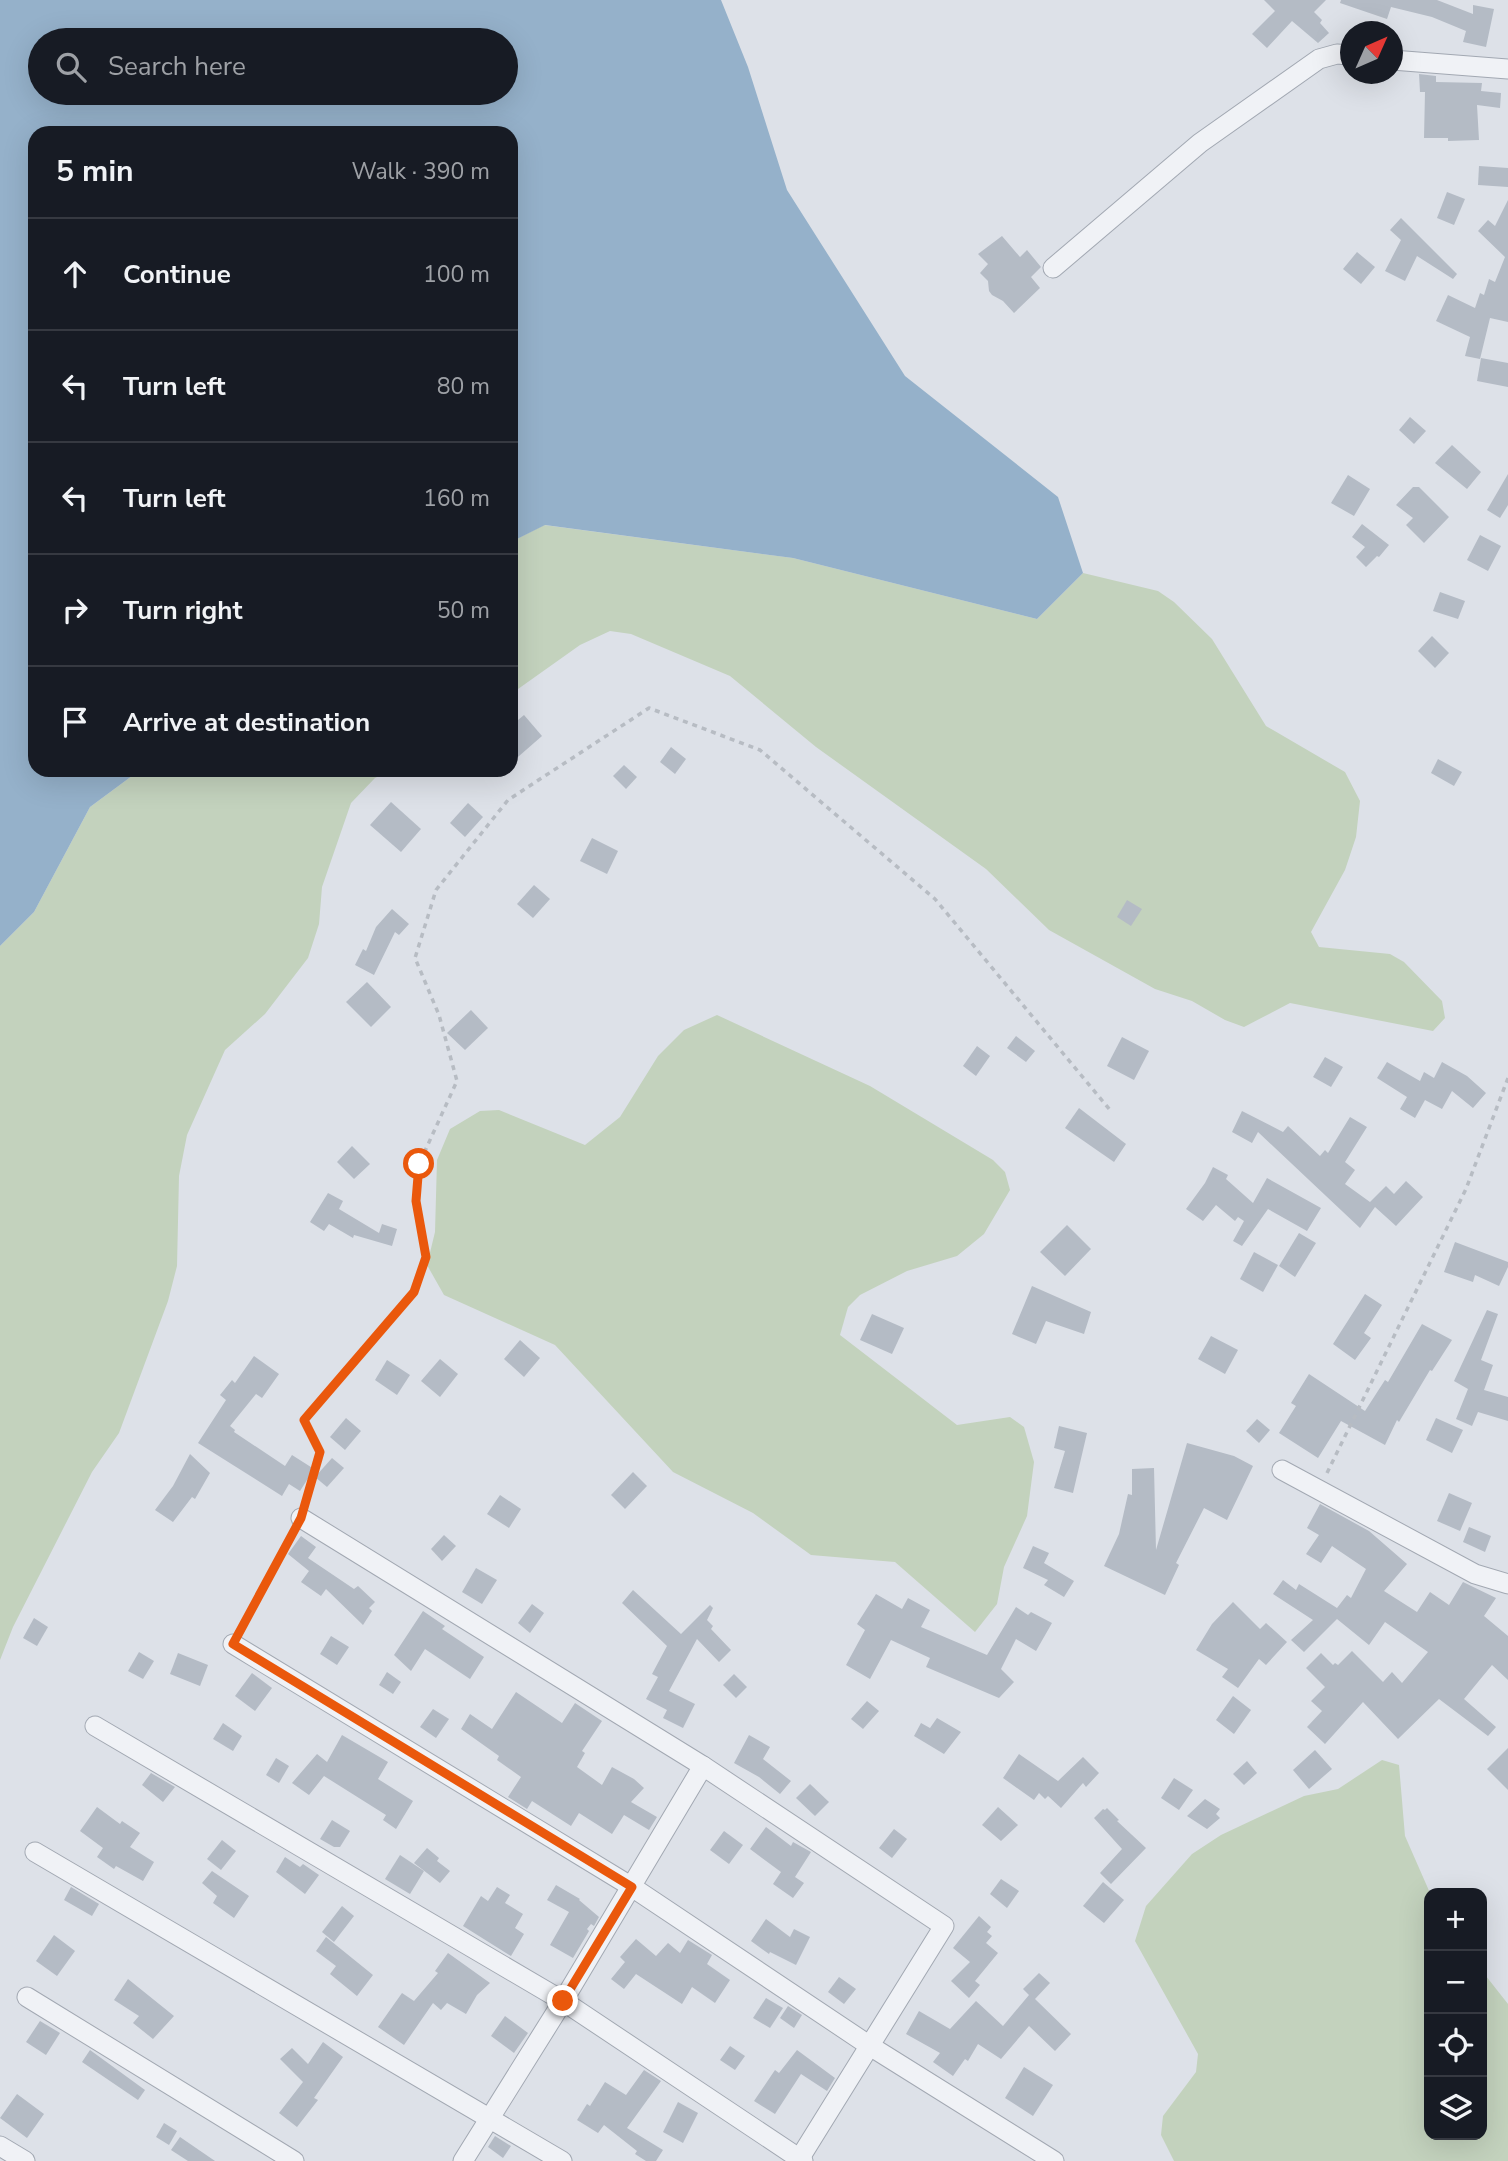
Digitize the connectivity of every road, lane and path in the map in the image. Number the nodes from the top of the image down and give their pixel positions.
1 (1340, 54) edge
2 (1403, 62) edge
3 (1508, 69) edge
4 (1053, 268) dead end
5 (1508, 1078) edge
6 (1110, 1110) dead end
7 (1282, 1470) dead end
8 (1319, 1490) junction
9 (301, 1518) junction
10 (1508, 1584) edge
11 (233, 1644) joint
12 (95, 1726) dead end
13 (703, 1766) junction
14 (35, 1852) dead end
15 (632, 1887) junction
16 (27, 1997) dead end
17 (563, 2001) junction
18 (870, 2046) junction
19 (488, 2118) junction
20 (0, 2146) edge
21 (800, 2160) edge
22 (24, 2161) edge
23 (294, 2161) edge
24 (463, 2161) edge
25 (562, 2161) edge
26 (1054, 2161) edge

1 - 4 street
2 - 3 street
5 - 8 path
6 - 9 path
7 - 8 street
8 - 10 street
9 - 11 path
9 - 13 street
11 - 15 street
12 - 17 street
13 - 15 street
13 - 18 street
14 - 19 street
15 - 17 street
15 - 18 street
16 - 23 street
17 - 19 street
17 - 21 street
18 - 21 street
18 - 26 street
19 - 24 street
19 - 25 street
20 - 22 street

